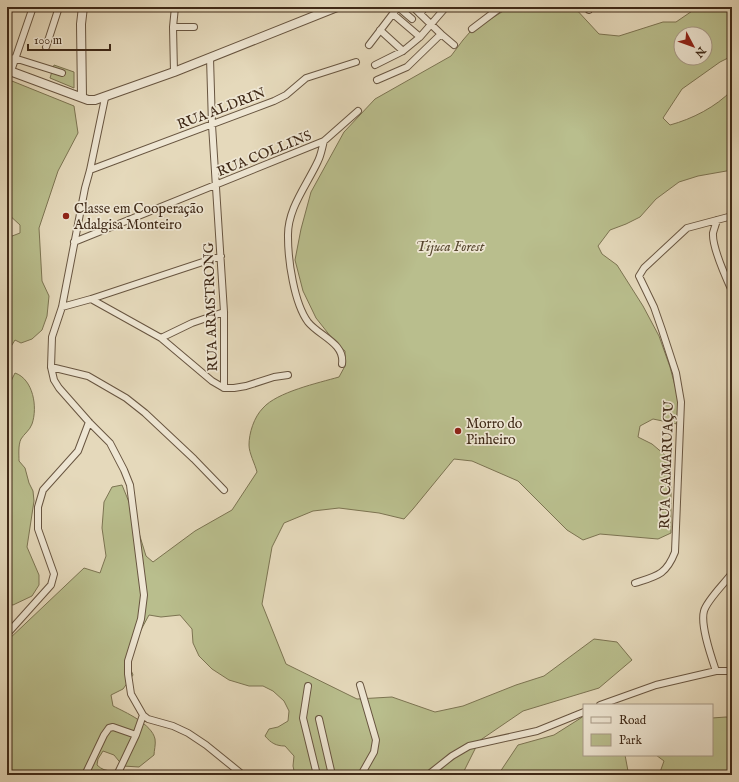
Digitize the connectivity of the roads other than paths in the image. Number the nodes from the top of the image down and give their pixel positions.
1 (10, 7) edge
2 (34, 7) edge
3 (59, 7) edge
4 (83, 7) edge
5 (175, 7) edge
6 (337, 7) edge
7 (398, 7) edge
8 (413, 7) edge
9 (426, 7) edge
10 (446, 7) edge
11 (501, 7) edge
12 (393, 14) junction
13 (420, 14) junction
14 (7, 15) edge
15 (412, 19) dead end
16 (431, 25) junction
17 (173, 27) junction
18 (194, 27) dead end
19 (472, 29) dead end
20 (380, 30) junction
21 (441, 34) junction
22 (420, 37) junction
23 (369, 45) dead end
24 (454, 45) dead end
25 (46, 47) dead end
26 (403, 51) junction
27 (14, 58) junction
28 (210, 58) junction
29 (356, 62) dead end
30 (375, 65) dead end
31 (9, 70) edge
32 (174, 72) junction
33 (62, 73) dead end
34 (377, 80) dead end
35 (82, 98) junction
36 (105, 98) junction
37 (358, 110) dead end
38 (212, 125) junction
39 (324, 141) junction
40 (90, 170) junction
41 (216, 185) junction
42 (732, 216) edge
43 (717, 220) junction
44 (74, 242) junction
45 (221, 256) junction
46 (732, 291) edge
47 (91, 299) junction
48 (62, 307) junction
49 (224, 312) junction
50 (161, 338) junction
51 (342, 364) dead end
52 (51, 367) junction
53 (288, 375) dead end
54 (224, 388) junction
55 (89, 422) junction
56 (224, 490) dead end
57 (732, 574) edge
58 (635, 583) dead end
59 (7, 634) edge
60 (716, 671) junction
61 (732, 671) edge
62 (360, 684) dead end
63 (308, 686) dead end
64 (603, 704) edge
65 (583, 712) edge
66 (143, 715) junction
67 (319, 719) dead end
68 (136, 735) junction
69 (85, 775) edge
70 (117, 775) edge
71 (242, 775) edge
72 (317, 775) edge
73 (332, 775) edge
74 (361, 775) edge
75 (428, 775) edge

1 - 14 street
2 - 27 street
3 - 25 street
4 - 35 street
5 - 17 street
6 - 28 street
7 - 12 street
7 - 15 street
8 - 13 street
9 - 13 street
10 - 16 street
11 - 19 street
12 - 20 street
12 - 22 street
13 - 16 street
16 - 21 street
16 - 22 street
17 - 18 street
17 - 32 street
20 - 23 street
20 - 26 street
21 - 24 street
21 - 34 street
22 - 26 street
26 - 30 street
27 - 31 street
27 - 33 street
28 - 32 street
28 - 38 street, RUA ARMSTRONG
29 - 38 street, RUA ALDRIN
31 - 35 street
32 - 36 street
35 - 36 street
36 - 40 street
37 - 39 street
38 - 40 street, RUA ALDRIN
38 - 41 street, RUA ARMSTRONG
39 - 41 street, RUA COLLINS
39 - 51 street, RUA COLLINS
40 - 44 street
41 - 44 street, RUA COLLINS
41 - 45 street, RUA ARMSTRONG
42 - 43 street
43 - 46 street
43 - 58 street, RUA CAMARUAÇU
44 - 48 street
45 - 47 street
45 - 49 street, RUA ARMSTRONG
47 - 48 street
47 - 50 street
48 - 52 street
49 - 50 street
49 - 54 street, RUA ARMSTRONG
50 - 54 street
52 - 55 street
52 - 56 street
53 - 54 street
55 - 59 street
55 - 66 street
57 - 60 street
60 - 61 street
60 - 64 street
62 - 74 street
63 - 72 street
65 - 75 street
66 - 68 street
66 - 71 street
67 - 73 street
68 - 69 street
68 - 70 street

